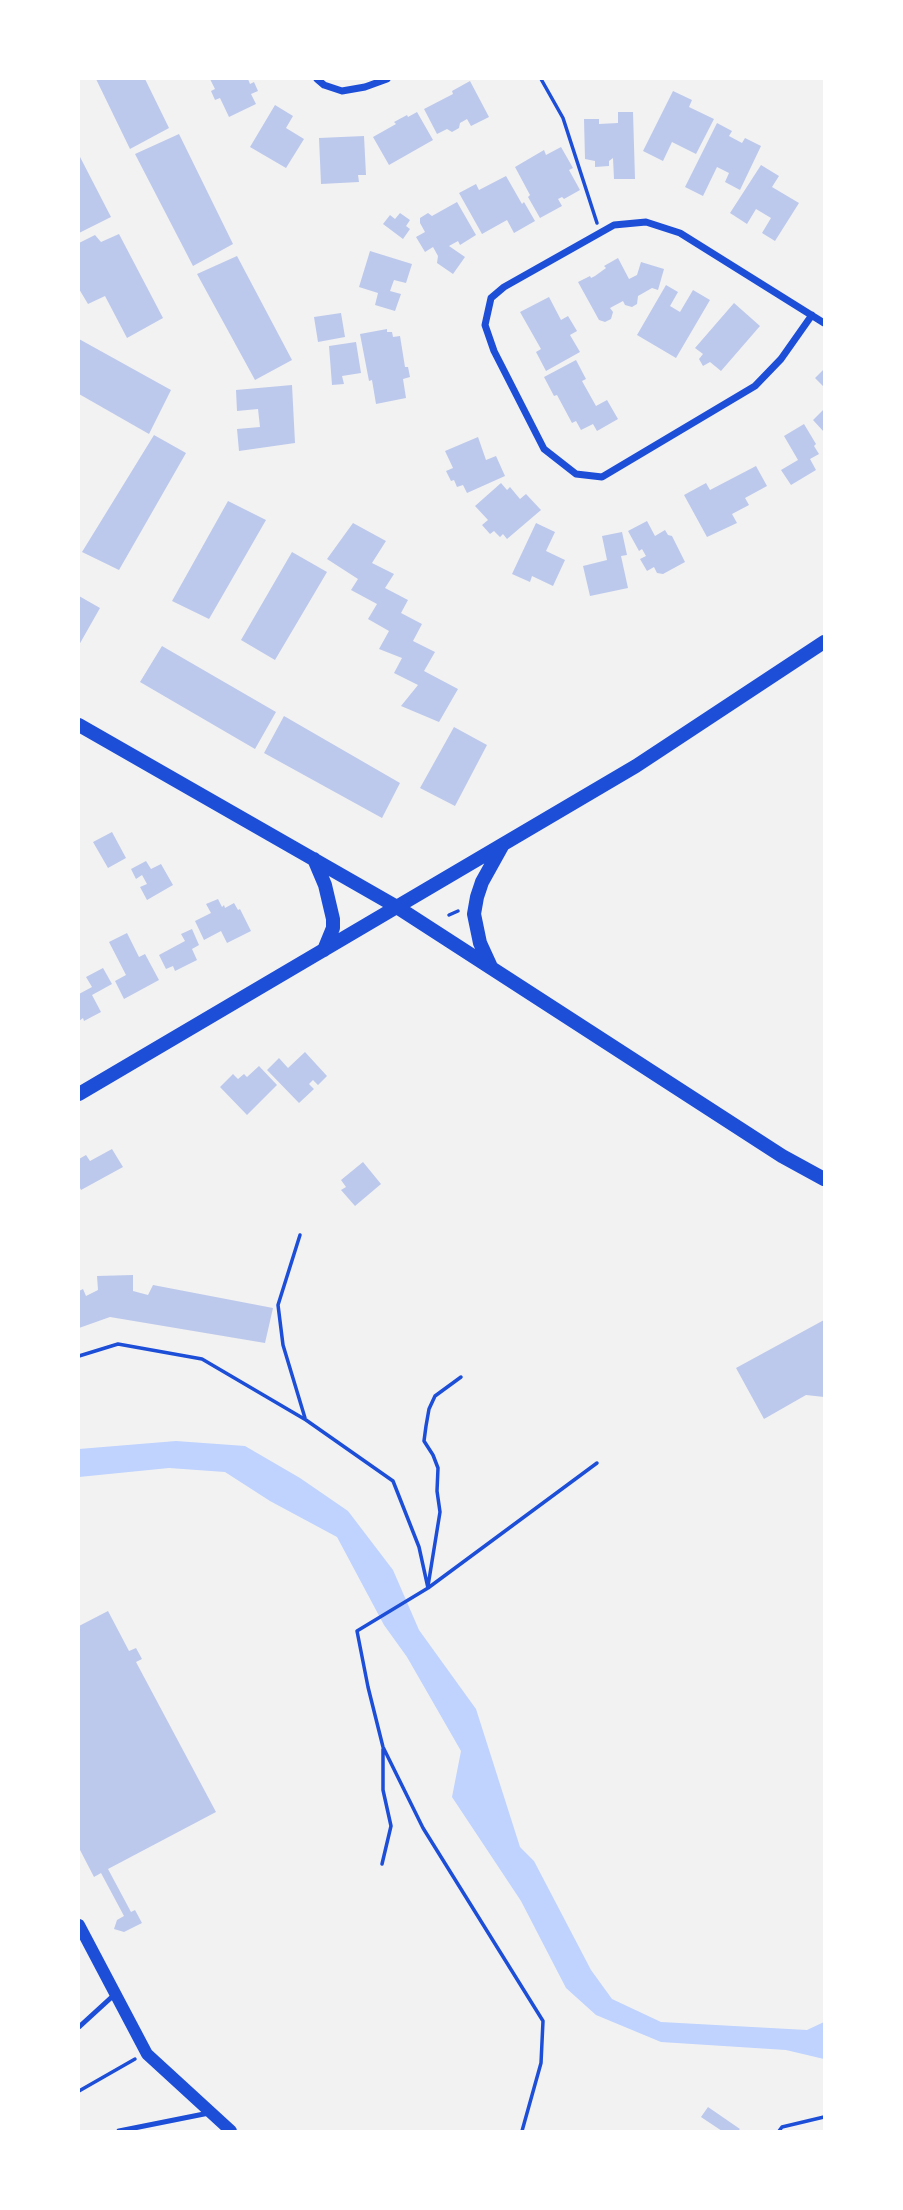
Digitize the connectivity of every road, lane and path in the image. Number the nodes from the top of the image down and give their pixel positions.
1 (317, 79) edge
2 (387, 79) edge
3 (541, 79) edge
4 (604, 231) junction
5 (812, 315) junction
6 (824, 323) edge
7 (824, 642) edge
8 (79, 725) edge
9 (502, 845) junction
10 (314, 859) junction
11 (397, 907) junction
12 (450, 907) dead end
13 (449, 915) dead end
14 (324, 950) junction
15 (492, 968) junction
16 (79, 1094) edge
17 (824, 1179) edge
18 (300, 1235) dead end
19 (79, 1356) edge
20 (461, 1377) dead end
21 (306, 1420) junction
22 (597, 1463) dead end
23 (428, 1588) junction
24 (383, 1747) junction
25 (382, 1864) dead end
26 (79, 1925) edge
27 (116, 1993) junction
28 (79, 2027) edge
29 (148, 2054) junction
30 (79, 2091) edge
31 (210, 2113) junction
32 (824, 2117) edge
33 (120, 2131) edge
34 (231, 2131) edge
35 (522, 2131) edge
36 (779, 2131) edge

1 - 2 street
3 - 4 path
4 - 5 street
4 - 5 street
5 - 6 street
7 - 9 main road
8 - 10 main road
9 - 11 main road
9 - 15 main road
10 - 11 main road
10 - 14 main road
11 - 14 main road
11 - 15 main road
12 - 13 path
14 - 16 main road
15 - 17 main road
18 - 21 path
19 - 21 path
20 - 23 path
21 - 23 path
22 - 23 path
23 - 24 path
24 - 25 path
24 - 35 path
26 - 27 street
27 - 28 lane
27 - 29 street
29 - 30 path
29 - 31 street
31 - 33 lane
31 - 34 street
32 - 36 path

